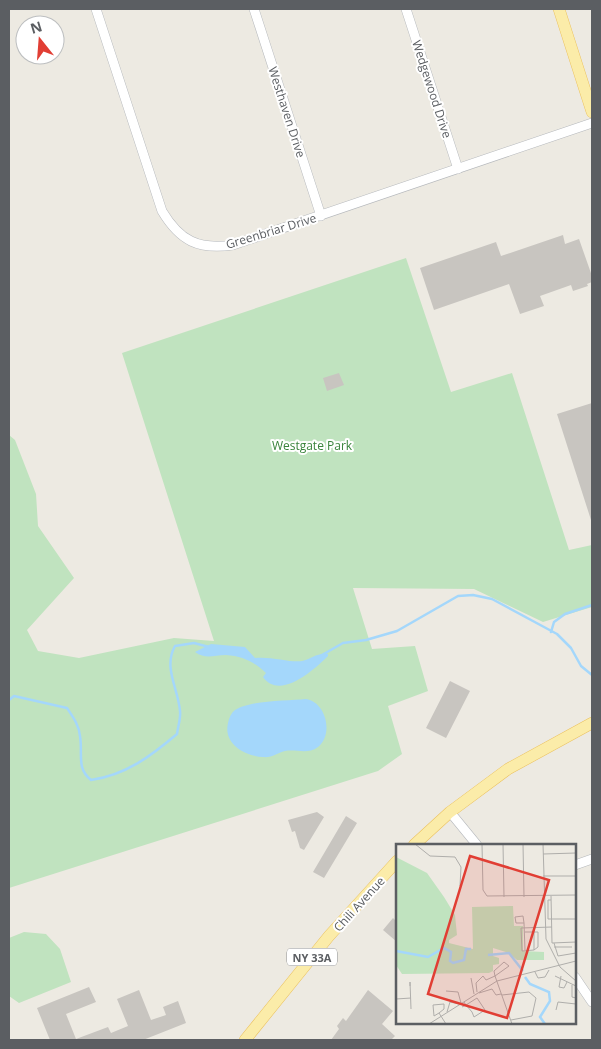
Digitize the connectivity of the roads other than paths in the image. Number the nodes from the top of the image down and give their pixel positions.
1 (96, 9) edge
2 (254, 9) edge
3 (406, 9) edge
4 (559, 9) edge
5 (592, 112) edge
6 (592, 123) edge
7 (458, 169) junction
8 (321, 216) junction
9 (592, 723) edge
10 (450, 812) junction
11 (415, 844) edge
12 (476, 844) edge
13 (592, 859) edge
14 (396, 862) edge
15 (576, 865) edge
16 (576, 978) edge
17 (592, 1002) edge
18 (245, 1040) edge

1 - 8 street, Greenbriar Drive
2 - 8 street, Westhaven Drive
3 - 7 street, Wedgewood Drive
4 - 5 main road
6 - 7 street, Greenbriar Drive
7 - 8 street, Greenbriar Drive
9 - 10 main road
10 - 11 main road
10 - 12 street
13 - 15 street
14 - 18 main road, Chili Avenue / NY 33A
16 - 17 street

